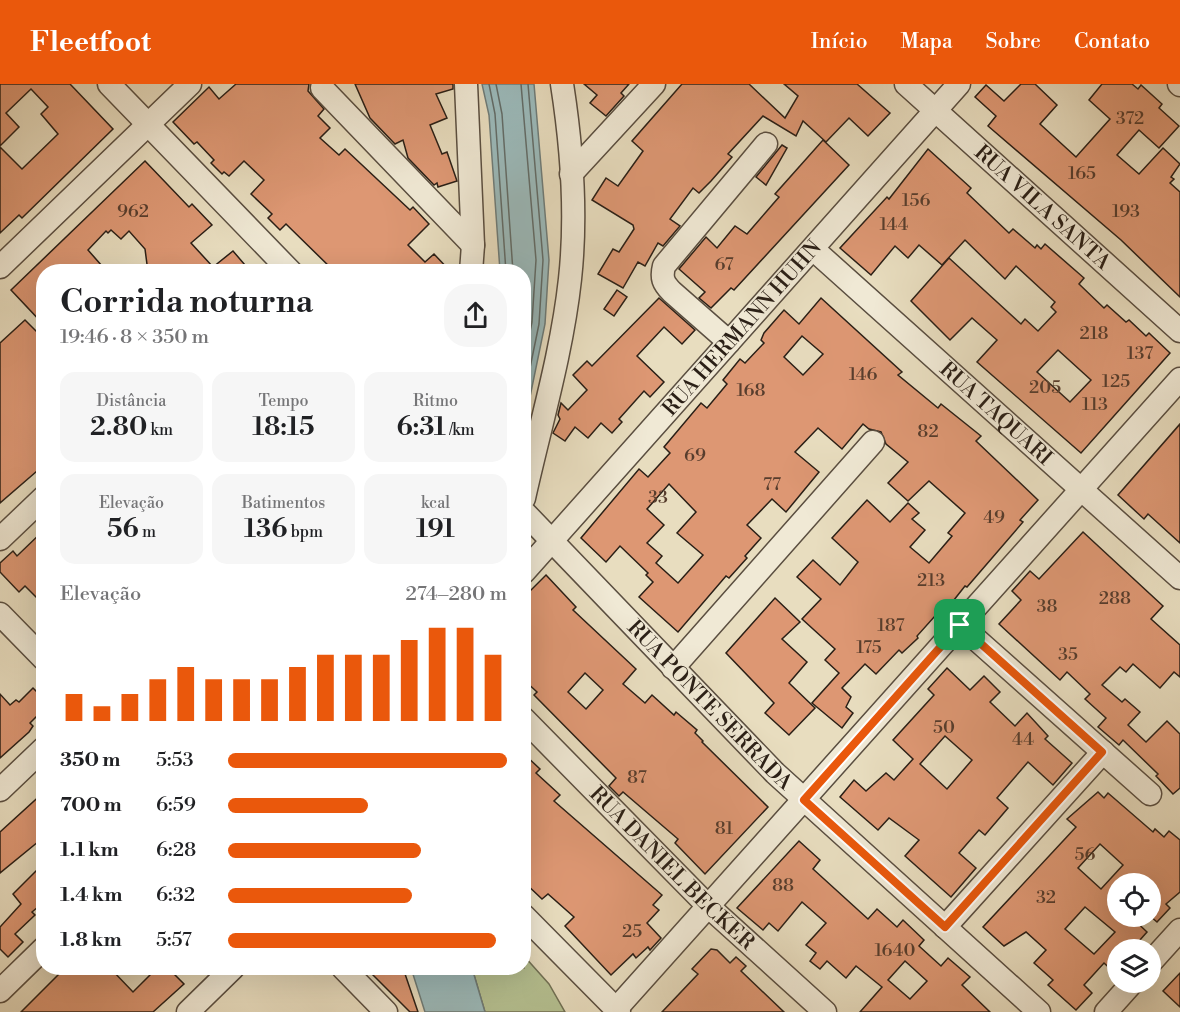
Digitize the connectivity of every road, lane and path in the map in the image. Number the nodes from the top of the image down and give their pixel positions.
1 (109, 84) edge
2 (190, 84) edge
3 (466, 84) edge
4 (562, 84) edge
5 (654, 84) edge
6 (906, 84) edge
7 (959, 84) edge
8 (322, 88) dead end
9 (935, 111) junction
10 (148, 124) junction
11 (766, 144) dead end
12 (571, 174) junction
13 (473, 245) junction
14 (813, 249) junction
15 (278, 264) edge
16 (472, 264) edge
17 (0, 267) edge
18 (1180, 331) edge
19 (729, 342) junction
20 (1180, 379) edge
21 (873, 442) dead end
22 (531, 467) edge
23 (1081, 490) junction
24 (36, 504) edge
25 (531, 519) edge
26 (0, 539) edge
27 (552, 541) junction
28 (531, 564) edge
29 (1180, 578) edge
30 (0, 614) edge
31 (960, 625) junction
32 (36, 651) edge
33 (673, 668) junction
34 (531, 726) edge
35 (1102, 752) junction
36 (36, 755) edge
37 (0, 790) edge
38 (1150, 794) dead end
39 (804, 800) junction
40 (708, 906) junction
41 (531, 923) edge
42 (945, 927) junction
43 (1180, 930) edge
44 (1161, 951) edge
45 (36, 956) edge
46 (226, 975) edge
47 (350, 975) edge
48 (0, 991) edge
49 (1123, 993) edge
50 (618, 1010) edge
51 (188, 1012) edge
52 (386, 1012) edge
53 (825, 1012) edge
54 (1039, 1012) edge
55 (1107, 1012) edge

1 - 10 street
2 - 10 street
3 - 13 street
4 - 12 street
5 - 12 street
6 - 9 street, RUA VILA SANTA
7 - 9 street, RUA HERMANN HUHN
8 - 13 street
9 - 14 street, RUA HERMANN HUHN
9 - 18 street, RUA VILA SANTA
10 - 15 street
10 - 17 street
11 - 19 street
12 - 22 street
13 - 16 street
14 - 19 street, RUA HERMANN HUHN
14 - 23 street, RUA TAQUARI
19 - 27 street, RUA HERMANN HUHN
20 - 23 street
21 - 33 street
23 - 29 street, RUA TAQUARI
23 - 31 street
24 - 26 street
25 - 27 street, RUA PONTE SERRADA
27 - 28 street, RUA HERMANN HUHN
27 - 33 street, RUA PONTE SERRADA
30 - 32 street
31 - 35 street
31 - 39 street
33 - 39 street, RUA PONTE SERRADA
34 - 40 street, RUA DANIEL BECKER
35 - 38 street
35 - 42 street
36 - 37 street
39 - 40 street
39 - 42 street, RUA PONTE SERRADA
40 - 50 street
40 - 53 street, RUA DANIEL BECKER
41 - 50 street
42 - 54 street, RUA PONTE SERRADA
43 - 44 street
45 - 48 street
46 - 51 street
47 - 52 street
49 - 55 street

